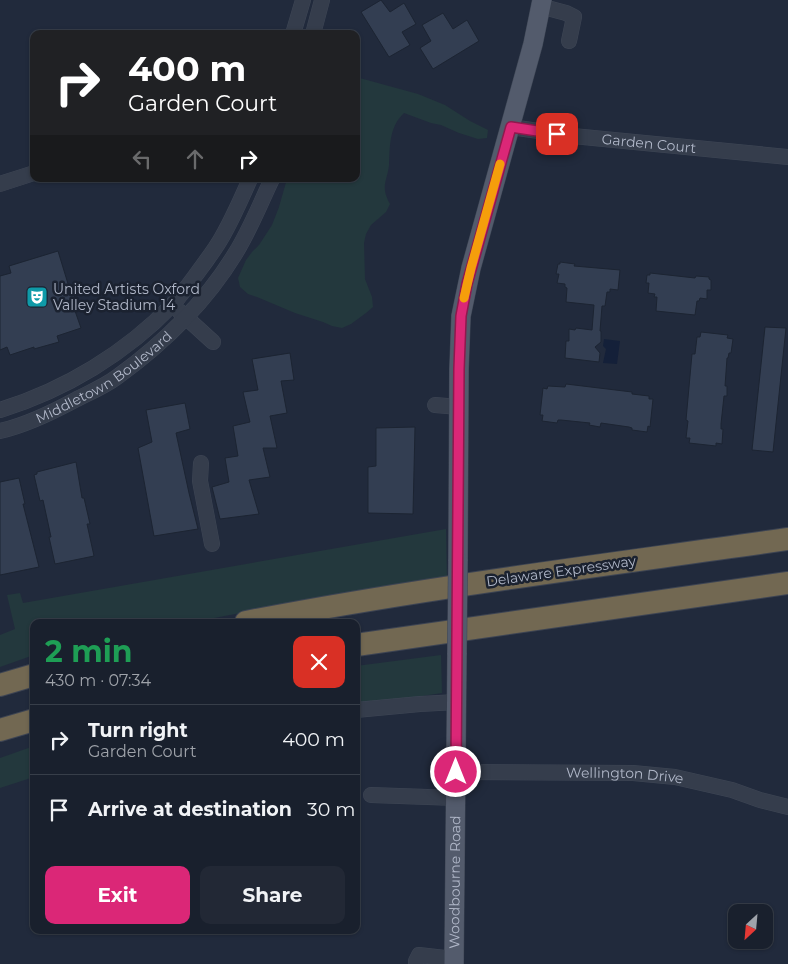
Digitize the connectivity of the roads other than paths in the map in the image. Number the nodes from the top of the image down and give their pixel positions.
1 (302, 0) edge
2 (322, 0) edge
3 (541, 3) edge
4 (294, 30) edge
5 (314, 30) edge
6 (569, 41) dead end
7 (511, 127) junction
8 (788, 157) edge
9 (30, 174) edge
10 (249, 182) edge
11 (271, 182) edge
12 (0, 184) edge
13 (173, 304) junction
14 (186, 318) junction
15 (213, 342) dead end
16 (436, 405) dead end
17 (459, 407) junction
18 (0, 410) edge
19 (0, 431) edge
20 (201, 463) dead end
21 (788, 539) edge
22 (212, 544) dead end
23 (788, 583) edge
24 (262, 619) edge
25 (360, 644) edge
26 (30, 676) edge
27 (0, 685) edge
28 (457, 702) junction
29 (360, 710) edge
30 (30, 721) edge
31 (0, 730) edge
32 (456, 772) junction
33 (371, 796) dead end
34 (456, 798) junction
35 (788, 807) edge
36 (454, 962) edge
37 (416, 964) edge

1 - 4 street
2 - 5 street
3 - 6 street
3 - 7 main road, Woodbourne Road
7 - 8 street, Garden Court
7 - 17 main road, Woodbourne Road
9 - 12 street
10 - 13 street, Middletown Boulevard
11 - 14 street, Middletown Boulevard
13 - 14 street
13 - 18 street, Middletown Boulevard
14 - 15 street
14 - 19 street, Middletown Boulevard
16 - 17 street
17 - 28 main road, Woodbourne Road, bridge
20 - 22 street
21 - 24 highway, Delaware Expressway
23 - 25 highway
26 - 27 highway
28 - 29 street
28 - 32 main road, Woodbourne Road
30 - 31 highway
32 - 34 main road, Woodbourne Road
32 - 35 street, Wellington Drive
33 - 34 street
34 - 36 main road, Woodbourne Road
36 - 37 street

